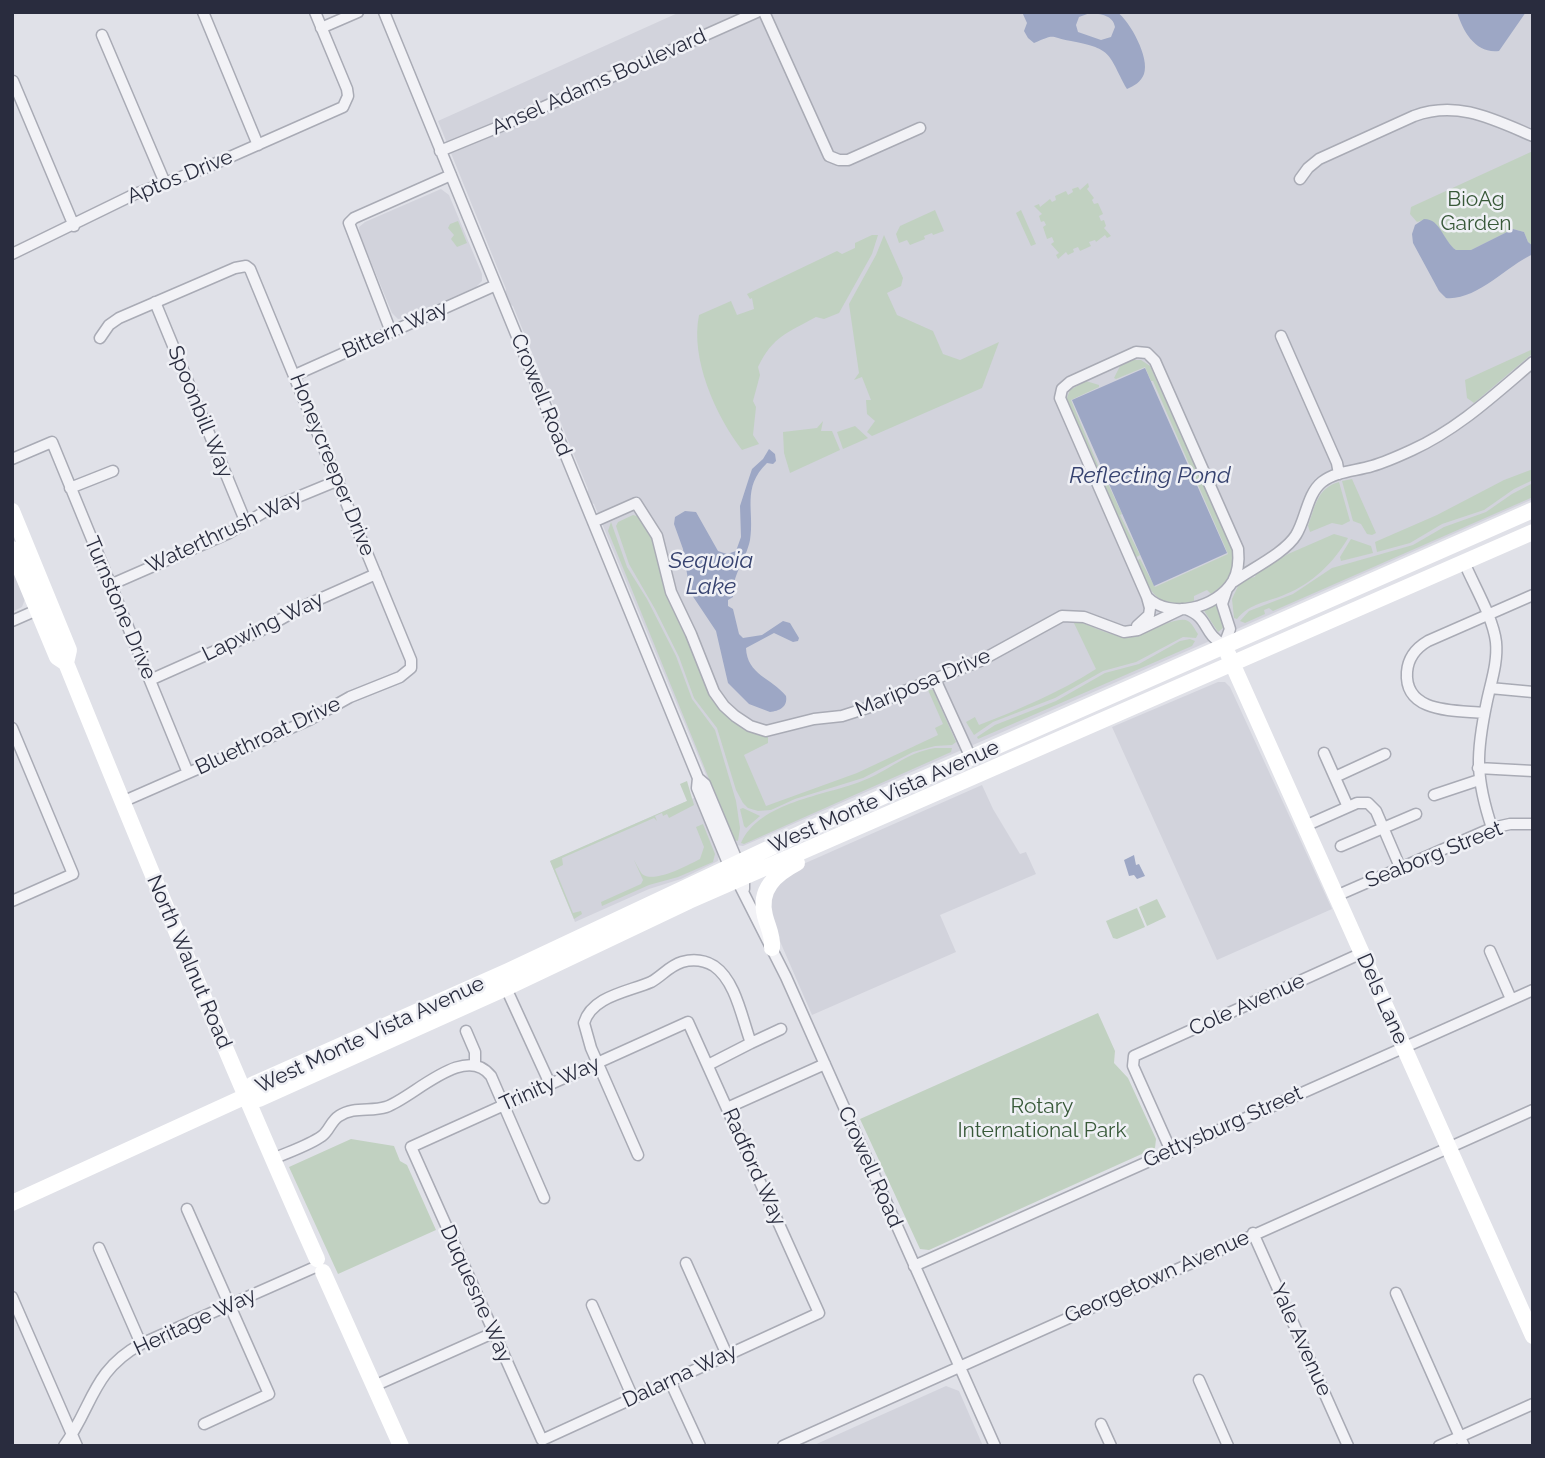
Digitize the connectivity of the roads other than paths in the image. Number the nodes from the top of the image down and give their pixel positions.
1 (203, 12) edge
2 (315, 12) edge
3 (358, 12) edge
4 (384, 12) edge
5 (757, 12) edge
6 (764, 12) edge
7 (321, 28) junction
8 (102, 35) dead end
9 (13, 81) edge
10 (920, 128) dead end
11 (1533, 136) edge
12 (258, 145) junction
13 (440, 151) junction
14 (451, 175) junction
15 (1300, 179) dead end
16 (164, 183) junction
17 (74, 226) junction
18 (12, 254) edge
19 (496, 285) junction
20 (155, 302) junction
21 (391, 332) junction
22 (1281, 336) dead end
23 (100, 338) dead end
24 (1533, 362) edge
25 (295, 375) junction
26 (12, 459) edge
27 (113, 471) dead end
28 (1339, 474) junction
29 (339, 480) junction
30 (70, 488) junction
31 (1533, 510) edge
32 (12, 511) edge
33 (593, 522) junction
34 (246, 523) junction
35 (1533, 532) edge
36 (1237, 546) junction
37 (12, 549) edge
38 (1266, 559) junction
39 (1464, 562) junction
40 (376, 574) junction
41 (110, 585) junction
42 (1229, 585) junction
43 (1533, 595) edge
44 (1147, 597) junction
45 (1184, 609) junction
46 (37, 610) junction
47 (1487, 615) junction
48 (12, 621) edge
49 (1133, 630) junction
50 (1224, 645) junction
51 (66, 663) junction
52 (1232, 663) junction
53 (411, 668) joint
54 (935, 679) junction
55 (150, 680) junction
56 (1490, 688) junction
57 (1533, 692) edge
58 (1484, 713) junction
59 (12, 728) edge
60 (1324, 752) dead end
61 (1385, 754) dead end
62 (971, 758) junction
63 (1533, 771) edge
64 (188, 773) junction
65 (1478, 774) junction
66 (1335, 777) junction
67 (1434, 795) dead end
68 (122, 802) junction
69 (1348, 807) junction
70 (1416, 814) dead end
71 (1533, 824) edge
72 (1305, 826) junction
73 (1383, 828) junction
74 (1492, 828) junction
75 (1341, 846) dead end
76 (807, 849) junction
77 (1401, 867) junction
78 (738, 876) junction
79 (1336, 896) junction
80 (12, 901) edge
81 (772, 948) junction
82 (1490, 951) dead end
83 (1362, 953) junction
84 (506, 988) junction
85 (1533, 990) edge
86 (1511, 999) junction
87 (688, 1022) joint
88 (781, 1028) dead end
89 (467, 1031) dead end
90 (751, 1043) junction
91 (1404, 1046) junction
92 (597, 1063) junction
93 (825, 1064) junction
94 (475, 1065) junction
95 (708, 1065) junction
96 (550, 1084) junction
97 (244, 1097) junction
98 (504, 1105) junction
99 (727, 1108) junction
100 (1533, 1110) edge
101 (411, 1147) joint
102 (1448, 1147) junction
103 (1171, 1151) junction
104 (638, 1155) dead end
105 (273, 1159) junction
106 (544, 1198) dead end
107 (12, 1203) edge
108 (187, 1209) dead end
109 (1253, 1233) junction
110 (99, 1248) dead end
111 (686, 1263) dead end
112 (318, 1266) junction
113 (914, 1266) junction
114 (1396, 1293) dead end
115 (12, 1297) edge
116 (230, 1305) junction
117 (592, 1305) dead end
118 (819, 1313) joint
119 (493, 1333) junction
120 (1533, 1336) edge
121 (141, 1344) junction
122 (727, 1355) junction
123 (959, 1367) junction
124 (1199, 1380) dead end
125 (670, 1381) junction
126 (374, 1386) junction
127 (633, 1398) junction
128 (1533, 1404) edge
129 (204, 1424) dead end
130 (1101, 1424) dead end
131 (72, 1432) junction
132 (542, 1440) joint
133 (1462, 1441) edge
134 (64, 1446) edge
135 (77, 1446) edge
136 (401, 1446) edge
137 (700, 1446) edge
138 (783, 1446) edge
139 (995, 1446) edge
140 (1111, 1446) edge
141 (1228, 1446) edge
142 (1348, 1446) edge
143 (1439, 1446) edge

1 - 12 street
2 - 7 street
3 - 7 street
4 - 13 street, Crowell Road
5 - 13 street, Ansel Adams Boulevard
6 - 10 street
7 - 12 street, Aptos Drive
8 - 16 street
9 - 17 street
11 - 15 street
12 - 16 street, Aptos Drive
13 - 14 street, Crowell Road
14 - 19 street, Crowell Road
14 - 21 street
16 - 17 street, Aptos Drive
17 - 18 street, Aptos Drive
19 - 21 street, Bittern Way
19 - 33 street, Crowell Road
20 - 23 street
20 - 25 street, Honeycreeper Drive
20 - 34 street, Spoonbill Way
21 - 25 street, Bittern Way
22 - 28 street
24 - 28 street
25 - 29 street, Honeycreeper Drive
26 - 30 street, Turnstone Drive
27 - 30 street
28 - 38 street
29 - 34 street, Waterthrush Way
29 - 40 street, Honeycreeper Drive
30 - 41 street, Turnstone Drive
31 - 50 main road, West Monte Vista Avenue
32 - 51 main road, North Walnut Road
33 - 54 street, Mariposa Drive
33 - 78 street, Crowell Road
34 - 41 street, Waterthrush Way
35 - 39 main road, West Monte Vista Avenue
36 - 38 street
36 - 42 street
36 - 44 street
37 - 46 main road, North Walnut Road
38 - 42 street
39 - 47 street
39 - 52 main road, West Monte Vista Avenue
40 - 53 street, Honeycreeper Drive
40 - 55 street, Lapwing Way
41 - 55 street, Turnstone Drive
42 - 45 street
42 - 50 street
43 - 47 street
44 - 45 street
44 - 49 street
45 - 49 street
45 - 50 street
46 - 48 street
46 - 51 main road, North Walnut Road
47 - 56 street
47 - 58 street
49 - 54 street, Mariposa Drive
50 - 52 main road, Dels Lane
50 - 62 main road, West Monte Vista Avenue
51 - 68 main road, North Walnut Road
52 - 72 main road, Dels Lane
52 - 76 main road, West Monte Vista Avenue
53 - 64 street, Bluethroat Drive
54 - 62 street
55 - 64 street, Turnstone Drive
56 - 57 street
56 - 58 street
58 - 65 street
59 - 80 street
60 - 66 street
61 - 66 street
62 - 78 main road, West Monte Vista Avenue
63 - 65 street
64 - 68 street, Bluethroat Drive
65 - 67 street
65 - 74 street
66 - 69 street
68 - 97 main road, North Walnut Road
69 - 72 street
69 - 73 street
70 - 73 street
71 - 74 street, Seaborg Street
72 - 79 main road, Dels Lane
73 - 75 street
73 - 77 street
74 - 77 street, Seaborg Street
76 - 78 main road, West Monte Vista Avenue
76 - 81 main road
77 - 79 street, Seaborg Street
78 - 81 street, Crowell Road
78 - 84 main road, West Monte Vista Avenue
78 - 97 main road, West Monte Vista Avenue
79 - 83 main road, Dels Lane
81 - 93 street, Crowell Road
82 - 86 street
83 - 91 main road, Dels Lane
83 - 103 street, Cole Avenue
84 - 96 street
84 - 97 main road, West Monte Vista Avenue
85 - 86 street, Gettysburg Street
86 - 91 street, Gettysburg Street
87 - 92 street, Trinity Way
87 - 95 street, Radford Way
88 - 90 street
89 - 94 street
90 - 92 street
90 - 95 street
91 - 102 main road, Dels Lane
91 - 103 street, Gettysburg Street
92 - 96 street, Trinity Way
92 - 104 street
93 - 99 street
93 - 113 street, Crowell Road
94 - 98 street
94 - 105 street
95 - 99 street, Radford Way
96 - 98 street, Trinity Way
97 - 105 main road, North Walnut Road
97 - 107 main road, West Monte Vista Avenue
98 - 101 street, Trinity Way
98 - 106 street
99 - 118 street, Radford Way
100 - 102 street, Georgetown Avenue
101 - 119 street, Duquesne Way
102 - 109 street, Georgetown Avenue
102 - 120 main road, Dels Lane
103 - 113 street, Gettysburg Street
105 - 112 main road, North Walnut Road
108 - 116 street
109 - 123 street, Georgetown Avenue
109 - 142 street, Yale Avenue
110 - 121 street
111 - 122 street
112 - 116 street, Heritage Way
112 - 126 main road, North Walnut Road
113 - 123 street, Crowell Road
114 - 133 street
115 - 131 street
116 - 121 street, Heritage Way
116 - 129 street
117 - 127 street
118 - 122 street, Dalarna Way
119 - 126 street
119 - 132 street, Duquesne Way
121 - 131 street, Heritage Way
122 - 125 street, Dalarna Way
123 - 138 street, Georgetown Avenue
123 - 139 street, Crowell Road
124 - 141 street
125 - 127 street, Dalarna Way
125 - 137 street
126 - 136 main road, North Walnut Road
127 - 132 street, Dalarna Way
128 - 133 street
130 - 140 street
131 - 134 street, Heritage Way
131 - 135 street
133 - 143 street

